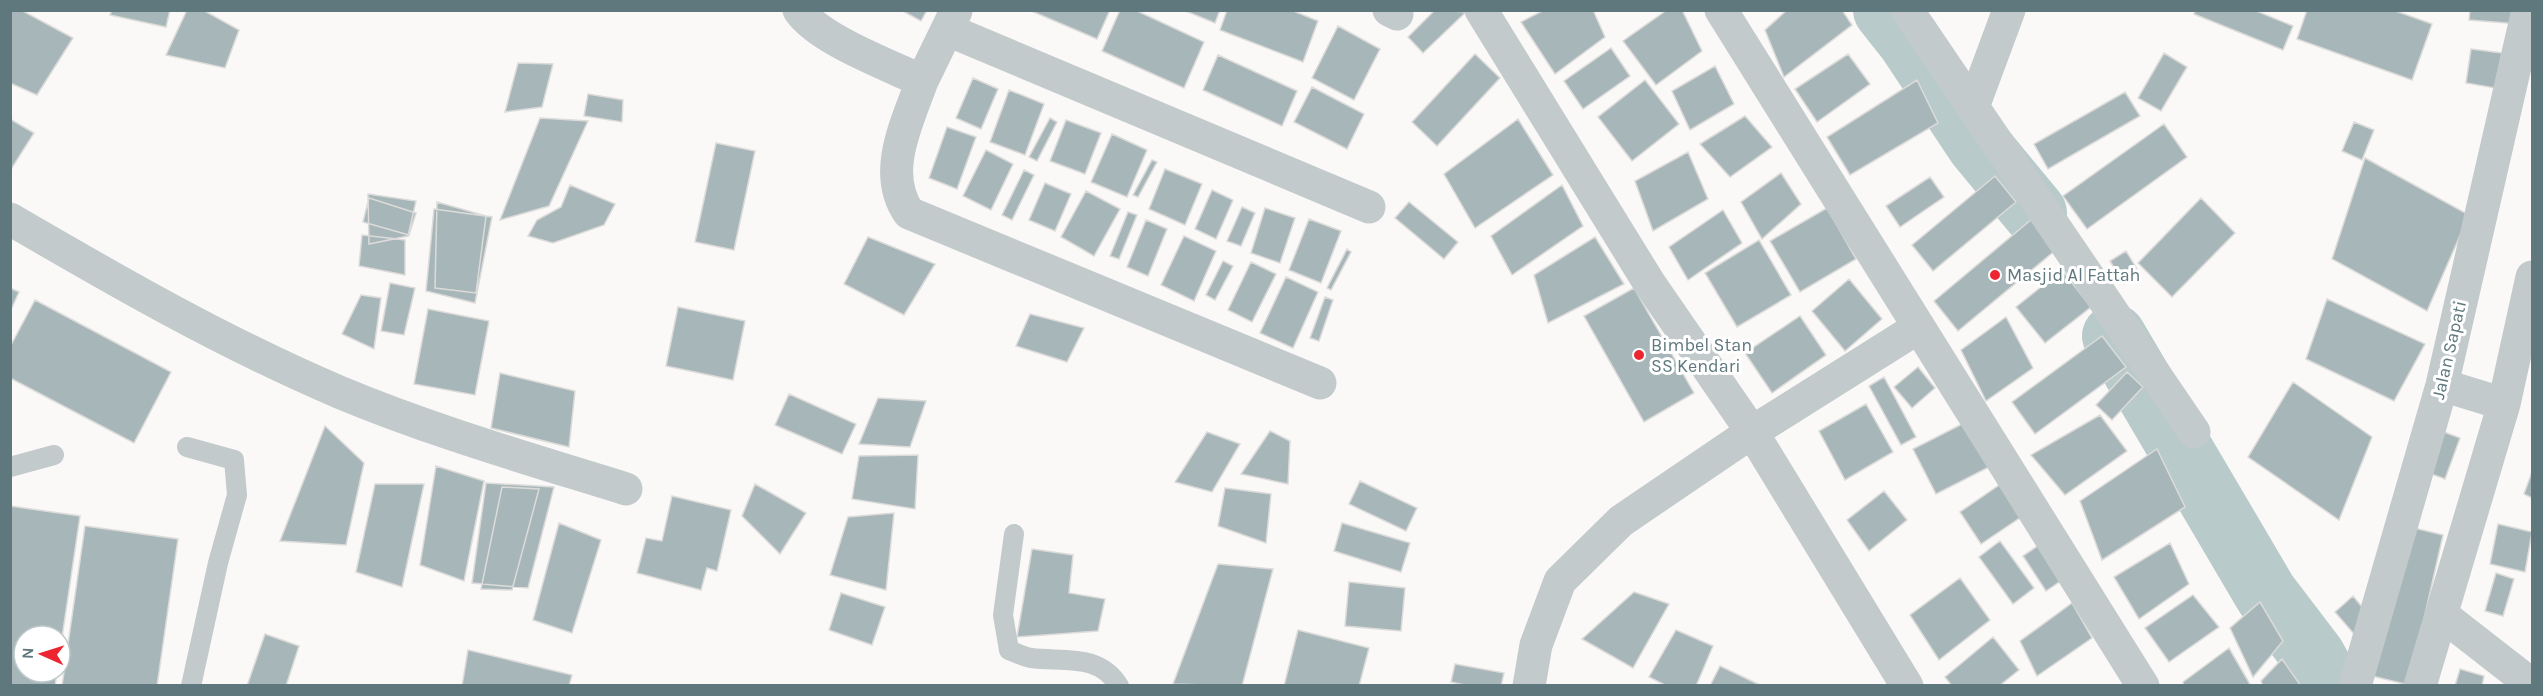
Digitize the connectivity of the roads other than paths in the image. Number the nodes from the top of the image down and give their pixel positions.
1 (799, 10) edge
2 (1481, 10) edge
3 (1721, 10) edge
4 (1907, 10) edge
5 (2009, 10) edge
6 (2528, 10) edge
7 (952, 20) edge
8 (922, 81) junction
9 (1973, 107) junction
10 (1369, 207) dead end
11 (10, 219) edge
12 (2532, 277) edge
13 (1919, 327) junction
14 (1320, 383) dead end
15 (2442, 385) junction
16 (2504, 404) junction
17 (1752, 432) junction
18 (2194, 432) dead end
19 (187, 447) dead end
20 (54, 455) dead end
21 (10, 467) edge
22 (626, 489) dead end
23 (1014, 534) dead end
24 (2440, 614) junction
25 (2532, 685) edge
26 (191, 686) edge
27 (1119, 686) edge
28 (1529, 686) edge
29 (1907, 686) edge
30 (2143, 686) edge
31 (2355, 686) edge
32 (2420, 686) edge

1 - 8 street
2 - 17 street
3 - 13 street
4 - 9 street
5 - 9 street
6 - 15 street, Jalan Sapati
7 - 8 street
7 - 10 street
8 - 14 street
9 - 18 street
11 - 22 street
12 - 16 street
13 - 17 street
13 - 30 street
15 - 16 street
15 - 31 street, Jalan Sapati
16 - 24 street
17 - 28 street
17 - 29 street
19 - 26 lane
20 - 21 lane
23 - 27 lane
24 - 25 street
24 - 32 street

